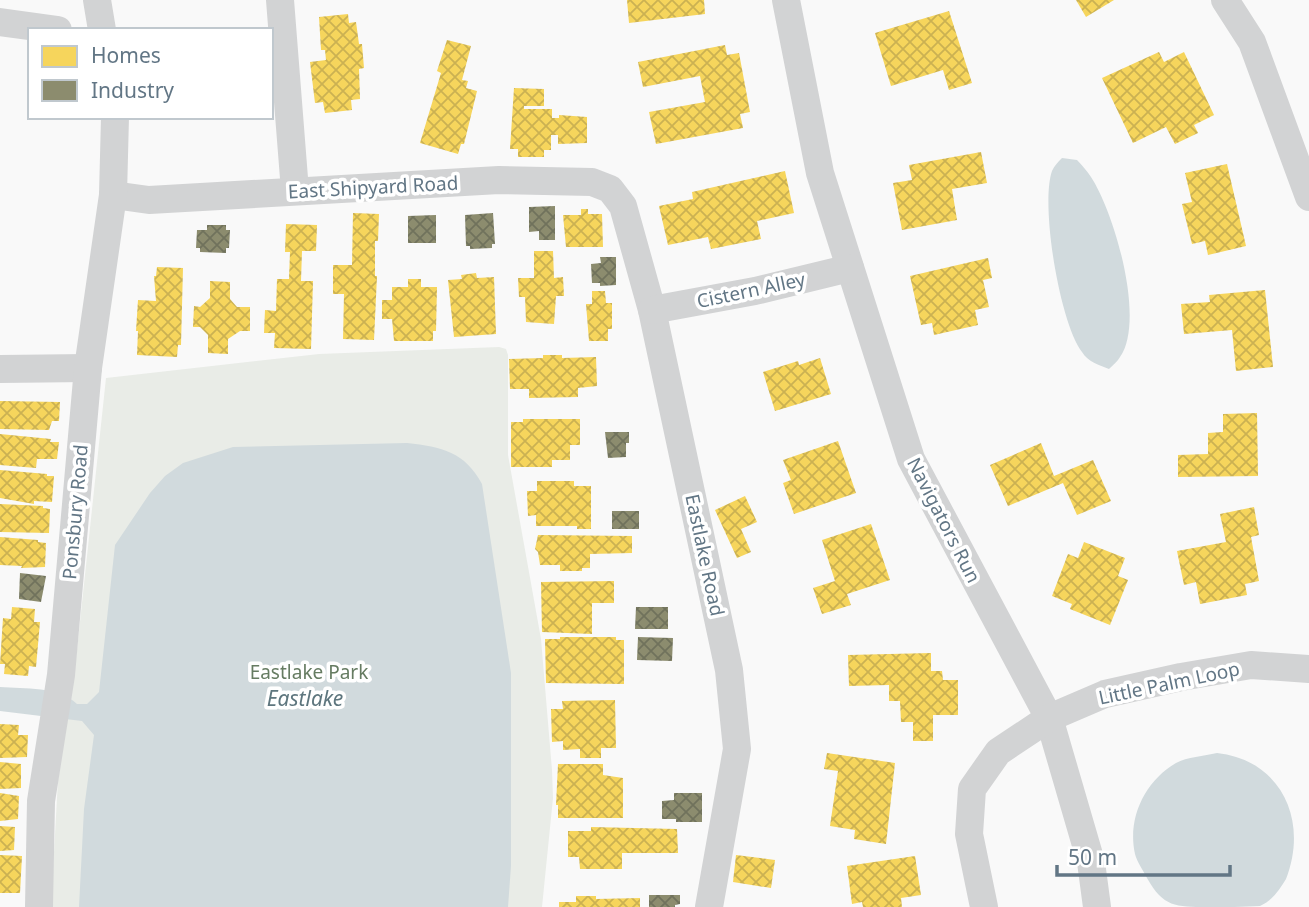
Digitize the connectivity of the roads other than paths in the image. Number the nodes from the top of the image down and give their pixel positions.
1 (97, 0) edge
2 (280, 0) edge
3 (786, 0) edge
4 (1225, 0) edge
5 (0, 22) edge
6 (44, 28) edge
7 (103, 28) edge
8 (115, 119) edge
9 (295, 191) junction
10 (113, 195) junction
11 (1309, 197) edge
12 (623, 206) joint
13 (850, 268) junction
14 (652, 310) junction
15 (88, 368) junction
16 (0, 369) edge
17 (1309, 669) edge
18 (1049, 718) junction
19 (39, 907) edge
20 (709, 907) edge
21 (984, 907) edge
22 (1097, 907) edge

1 - 7 street
2 - 9 street
3 - 13 street, Navigators Run
4 - 11 street
5 - 6 street
8 - 10 street, Ponsbury Road
9 - 10 street, East Shipyard Road
9 - 12 street, East Shipyard Road
10 - 15 street, Ponsbury Road
12 - 14 street, Eastlake Road
13 - 14 street, Cistern Alley
13 - 18 street, Navigators Run
14 - 20 street, Eastlake Road
15 - 16 street
15 - 19 street, Ponsbury Road
17 - 18 street, Little Palm Loop
18 - 21 street, Little Palm Loop
18 - 22 street, Navigators Run

